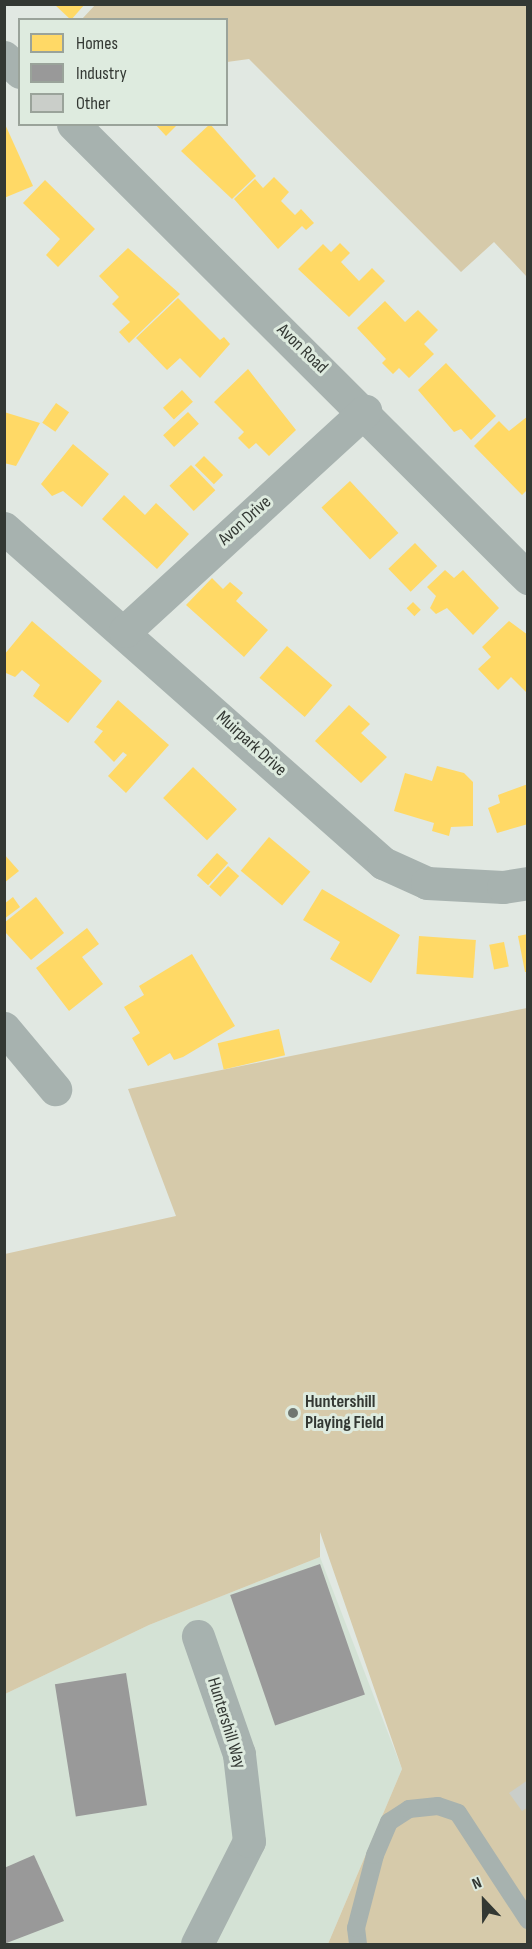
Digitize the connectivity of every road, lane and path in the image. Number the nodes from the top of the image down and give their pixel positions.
1 (4, 57) edge
2 (18, 70) edge
3 (75, 126) edge
4 (365, 411) junction
5 (4, 528) edge
6 (528, 578) edge
7 (125, 631) junction
8 (528, 883) edge
9 (4, 1028) edge
10 (55, 1089) dead end
11 (198, 1636) dead end
12 (528, 1920) edge
13 (197, 1944) edge
14 (358, 1944) edge

1 - 2 street
3 - 4 street, Avon Road
4 - 6 street, Avon Road
4 - 7 street, Avon Drive
5 - 7 street, Muirpark Drive
7 - 8 street, Muirpark Drive
9 - 10 street
11 - 13 street, Huntershill Way
12 - 14 lane

